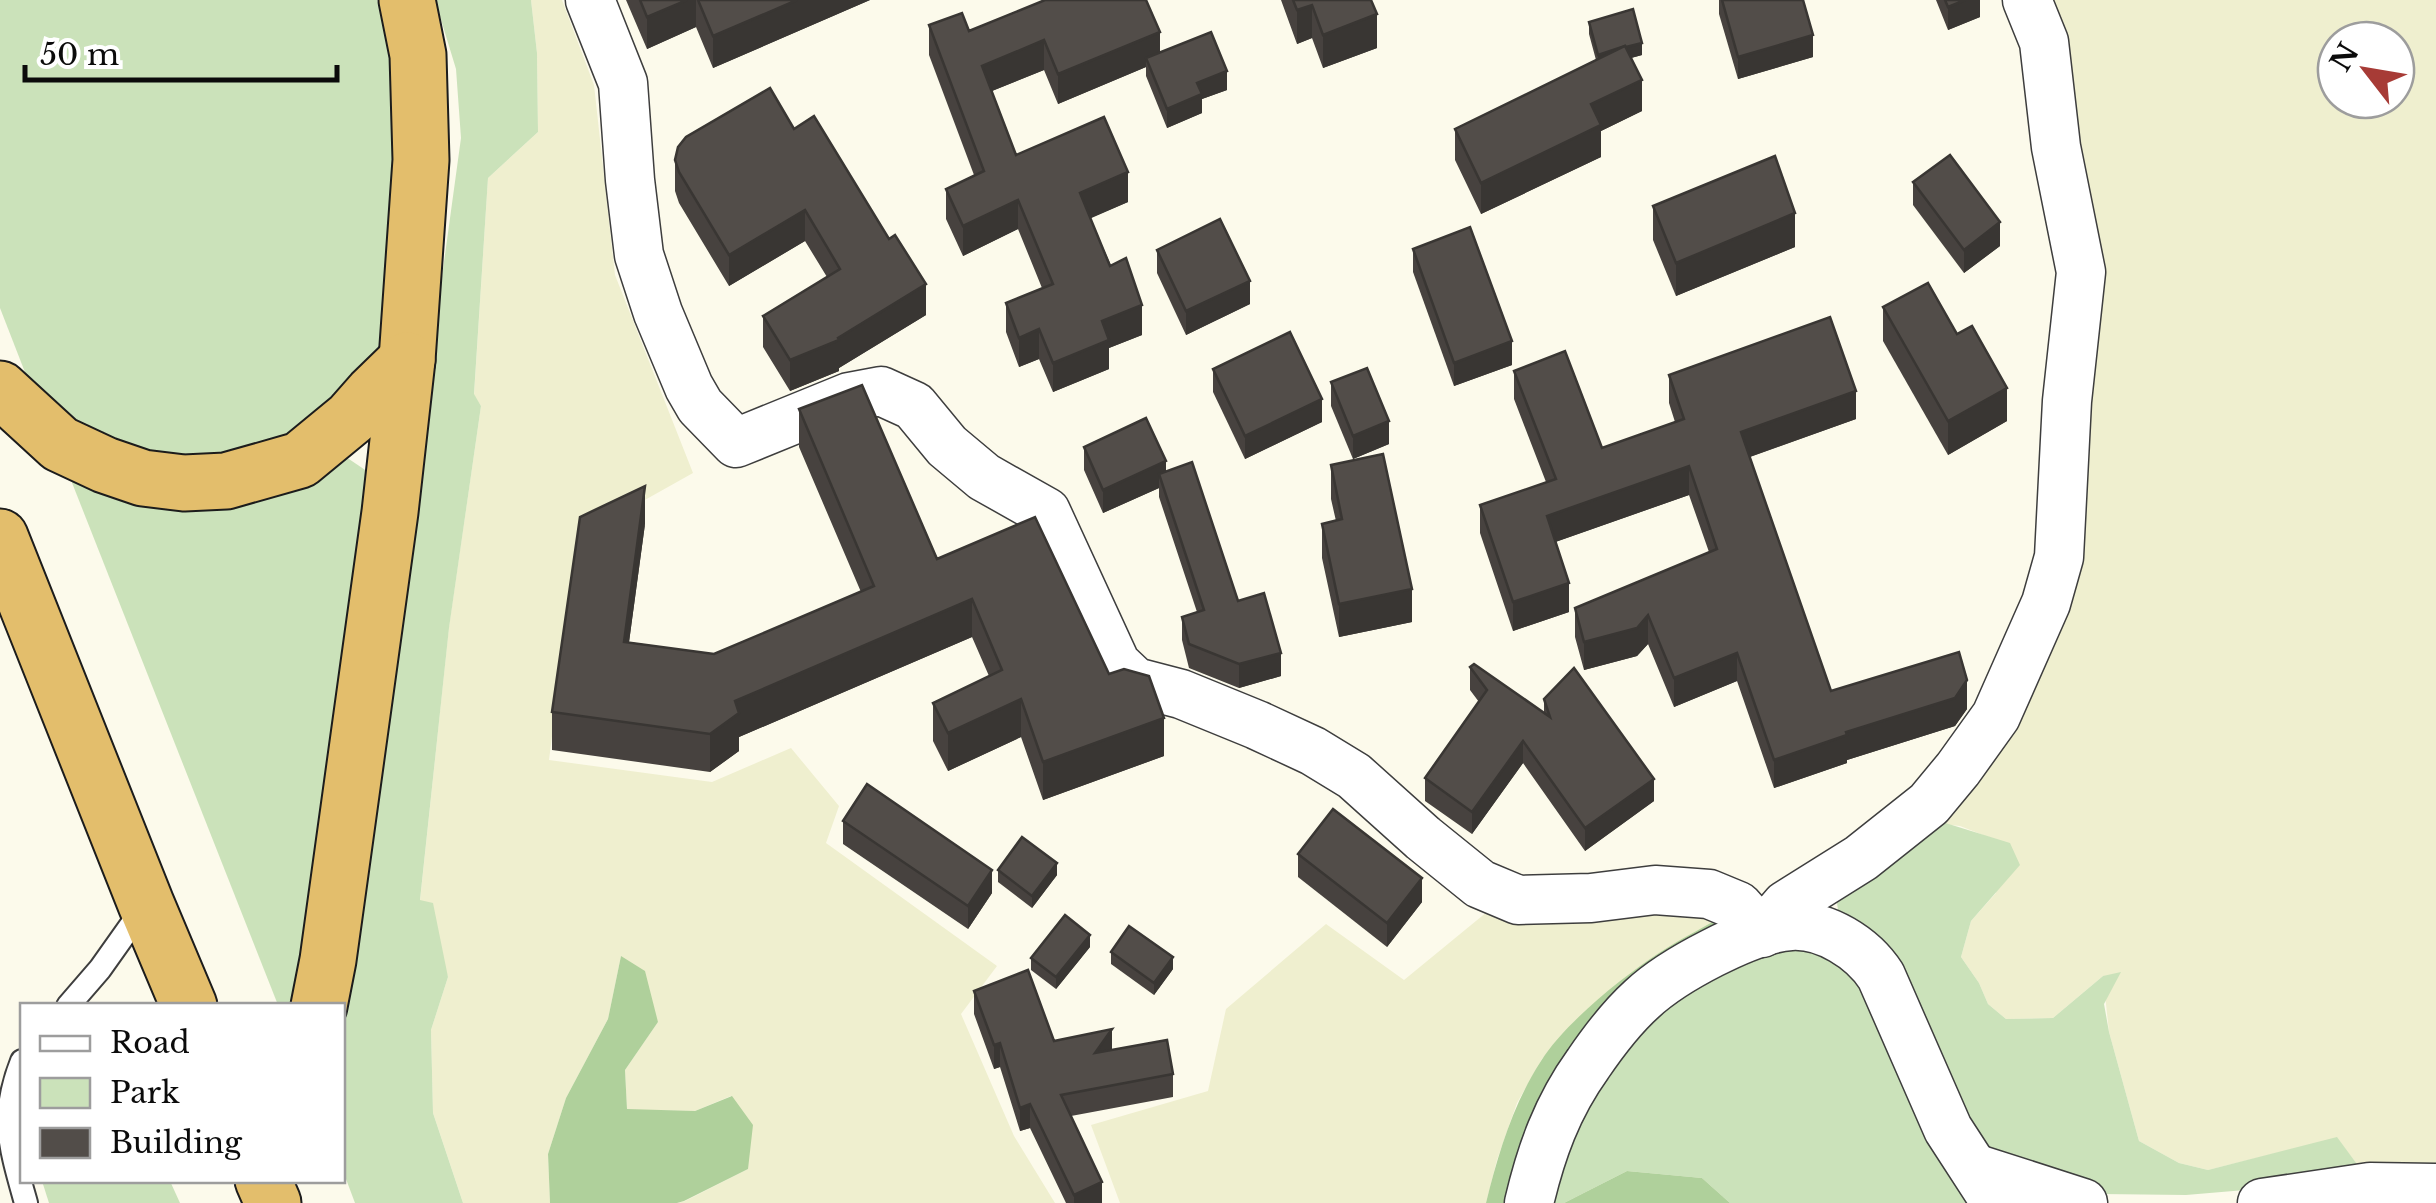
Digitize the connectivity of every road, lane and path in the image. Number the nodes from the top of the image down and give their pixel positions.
1 (408, 0) edge
2 (590, 0) edge
3 (2027, 0) edge
4 (407, 360) junction
5 (0, 389) edge
6 (0, 537) edge
7 (146, 904) junction
8 (1762, 933) junction
9 (71, 1003) edge
10 (188, 1003) edge
11 (320, 1003) edge
12 (20, 1065) edge
13 (20, 1182) edge
14 (1985, 1186) edge
15 (2436, 1188) edge
16 (1530, 1203) edge
17 (2083, 1203) edge
18 (2262, 1203) edge

1 - 4 highway
2 - 8 street
3 - 8 street
4 - 5 highway
4 - 11 highway
6 - 7 highway
7 - 9 lane
7 - 10 highway
8 - 14 street
8 - 16 street
12 - 13 lane
14 - 17 street
15 - 18 street

